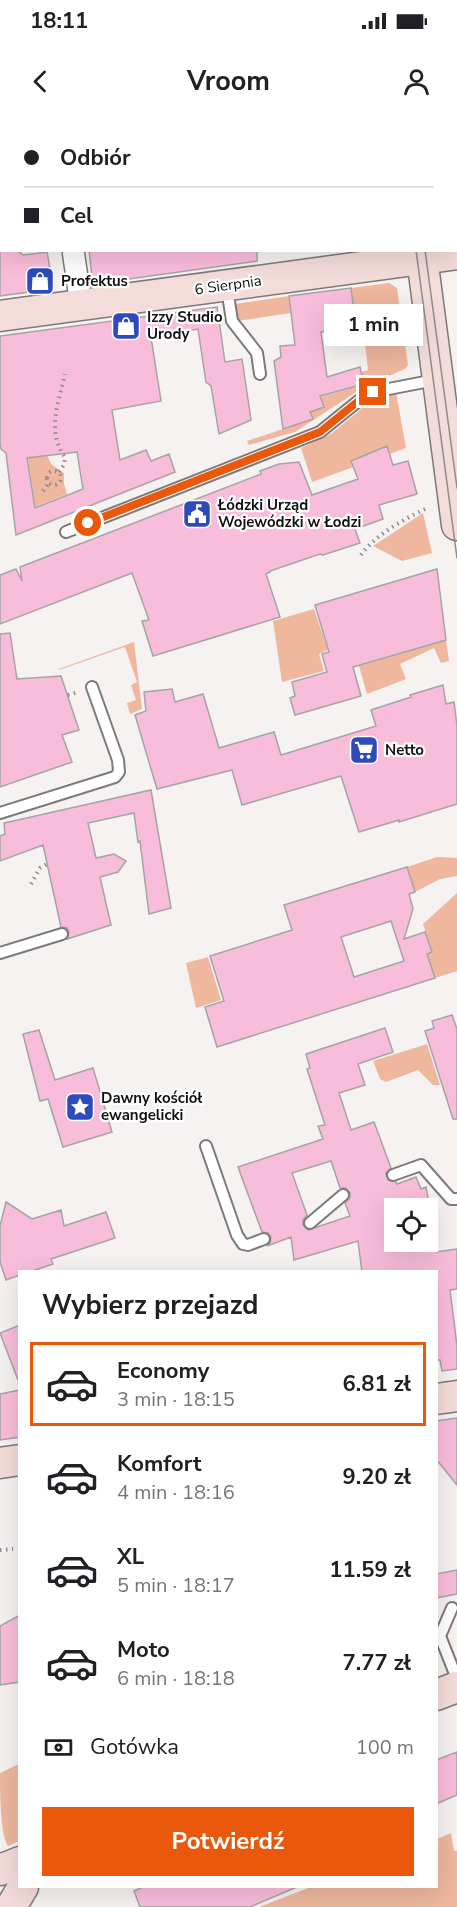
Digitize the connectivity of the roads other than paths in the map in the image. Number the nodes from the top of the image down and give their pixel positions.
1 (73, 252) edge
2 (457, 254) edge
3 (421, 255) edge
4 (226, 285) junction
5 (81, 305) junction
6 (0, 316) edge
7 (260, 374) dead end
8 (438, 379) junction
9 (457, 525) edge
10 (66, 532) dead end
11 (92, 687) dead end
12 (0, 813) edge
13 (62, 934) dead end
14 (0, 953) edge
15 (206, 1146) dead end
16 (393, 1175) dead end
17 (343, 1195) dead end
18 (457, 1199) edge
19 (310, 1223) dead end
20 (264, 1239) dead end
21 (457, 1396) edge
22 (438, 1399) edge
23 (18, 1460) edge
24 (0, 1463) edge
25 (452, 1608) dead end
26 (445, 1689) edge
27 (18, 1863) edge
28 (0, 1870) edge
29 (22, 1888) edge
30 (11, 1907) edge

1 - 5 street
2 - 3 street, 6 Sierpnia
3 - 4 street, 6 Sierpnia
3 - 8 street
4 - 5 street, 6 Sierpnia
4 - 7 lane
5 - 6 street, 6 Sierpnia
8 - 9 street
8 - 10 lane
11 - 12 lane
13 - 14 lane
15 - 20 lane
16 - 18 lane
17 - 19 lane
21 - 22 street
23 - 24 street
25 - 26 lane
27 - 28 street
29 - 30 street

